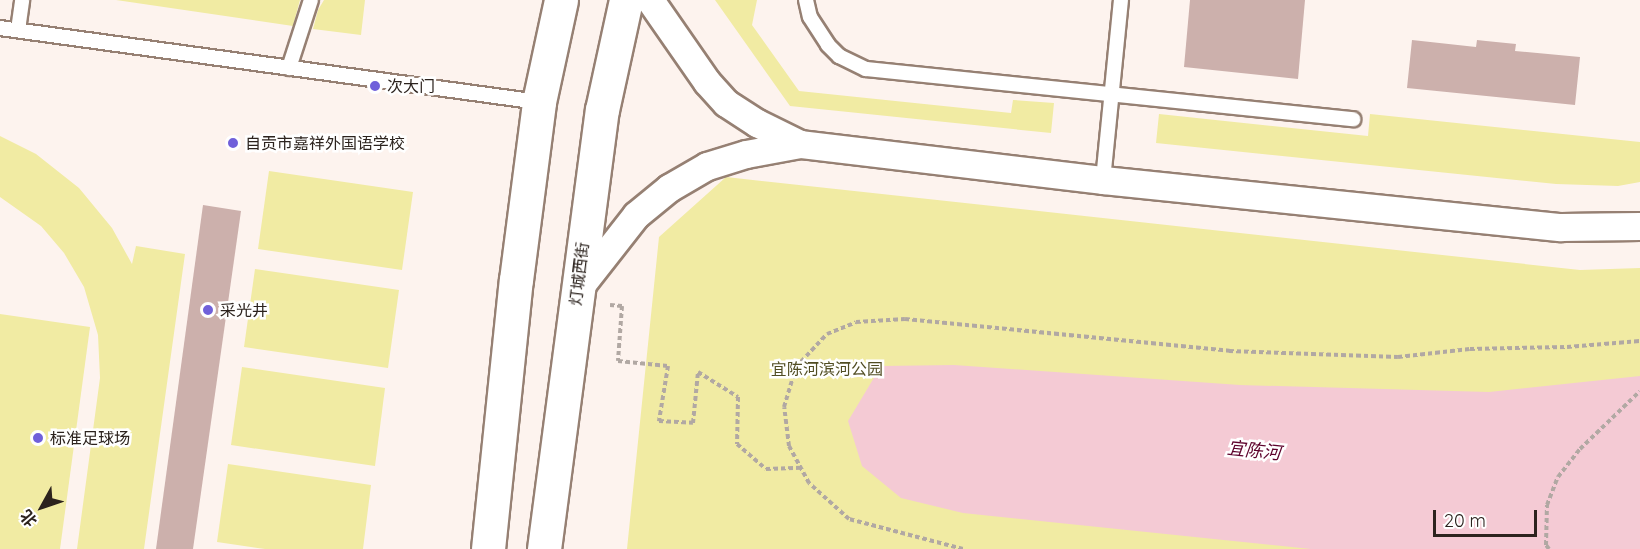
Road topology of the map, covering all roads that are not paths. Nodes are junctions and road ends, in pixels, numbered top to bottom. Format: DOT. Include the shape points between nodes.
graph roads {
  1 [pos="22,0"];
  2 [pos="311,0"];
  3 [pos="561,0"];
  4 [pos="626,0"];
  5 [pos="650,0"];
  6 [pos="806,0"];
  7 [pos="1120,0"];
  8 [pos="0,28"];
  9 [pos="18,30"];
  10 [pos="289,68"];
  11 [pos="1111,94"];
  12 [pos="539,102"];
  13 [pos="1353,118"];
  14 [pos="800,144"];
  15 [pos="1103,180"];
  16 [pos="1640,226"];
  17 [pos="576,297"];
  18 [pos="488,549"];
  19 [pos="544,549"];
  1 -- 9 [label="lane"];
  2 -- 10 [label="lane"];
  3 -- 12 [label="street"];
  4 -- 17 [label="street, 灯城西街" via="602,110"];
  5 -- 14 [label="street" via="700,74 726,103"];
  6 -- 11 [label="lane" via="810,17 828,45 839,56 866,69"];
  7 -- 11 [label="lane"];
  8 -- 9 [label="lane"];
  9 -- 10 [label="lane"];
  10 -- 12 [label="lane"];
  11 -- 13 [label="lane"];
  11 -- 15 [label="lane"];
  12 -- 18 [label="street"];
  14 -- 15 [label="street"];
  14 -- 17 [label="street" via="707,166 669,188 636,215 610,245"];
  15 -- 16 [label="street" via="1561,227"];
  17 -- 19 [label="street, 灯城西街"];
}
